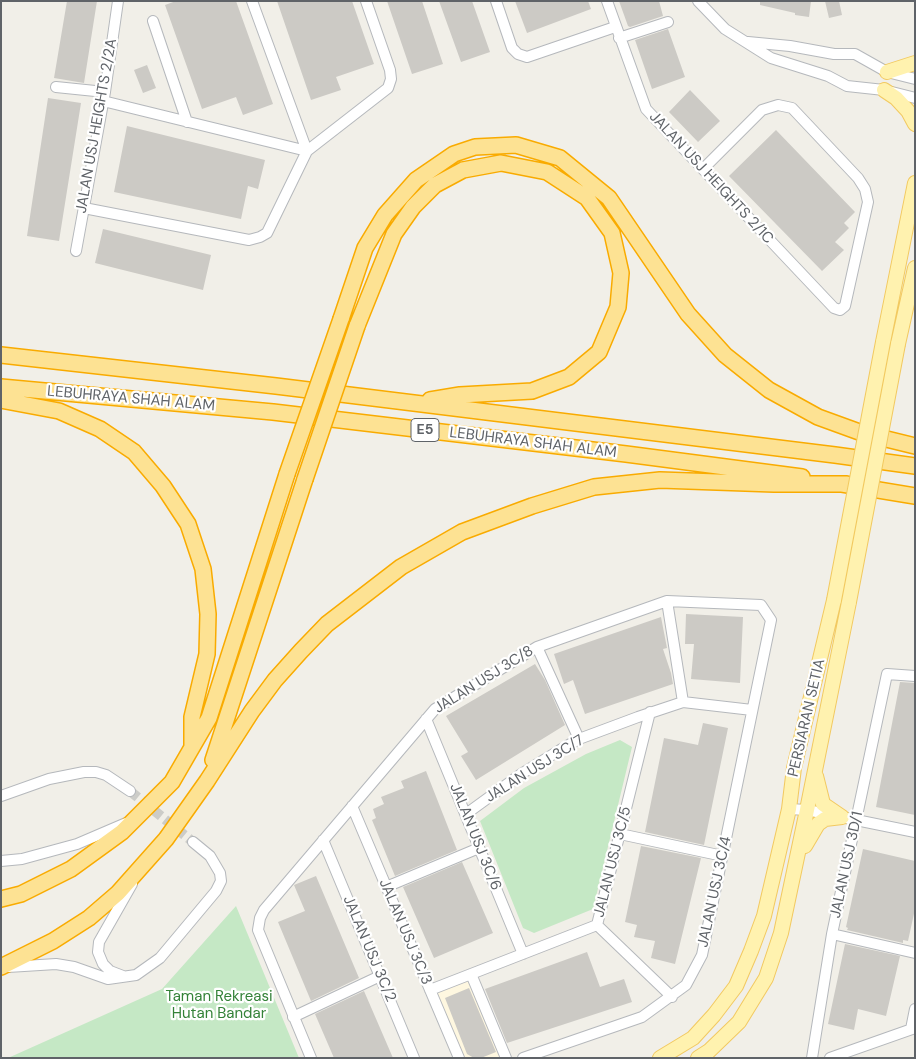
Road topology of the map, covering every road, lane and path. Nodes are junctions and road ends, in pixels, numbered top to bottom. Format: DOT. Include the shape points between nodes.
graph roads {
  1 [pos="118,1"];
  2 [pos="252,1"];
  3 [pos="366,1"];
  4 [pos="496,1"];
  5 [pos="607,1"];
  6 [pos="698,1"];
  7 [pos="153,21"];
  8 [pos="668,22"];
  9 [pos="615,27"];
  10 [pos="619,38"];
  11 [pos="744,42"];
  12 [pos="915,63"];
  13 [pos="887,72"];
  14 [pos="915,79"];
  15 [pos="56,87"];
  16 [pos="884,90"];
  17 [pos="104,97"];
  18 [pos="915,98"];
  19 [pos="187,122"];
  20 [pos="915,124"];
  21 [pos="307,150"];
  22 [pos="703,168"];
  23 [pos="915,183"];
  24 [pos="84,208"];
  25 [pos="76,251"];
  26 [pos="915,268"];
  27 [pos="1,355"];
  28 [pos="1,387"];
  29 [pos="1,400"];
  30 [pos="414,403"];
  31 [pos="915,446"];
  32 [pos="915,466"];
  33 [pos="847,484"];
  34 [pos="915,496"];
  35 [pos="667,601"];
  36 [pos="771,620"];
  37 [pos="537,647"];
  38 [pos="915,676"];
  39 [pos="684,702"];
  40 [pos="752,710"];
  41 [pos="650,712"];
  42 [pos="426,719"];
  43 [pos="579,739"];
  44 [pos="192,748"];
  45 [pos="815,770"];
  46 [pos="207,781"];
  47 [pos="130,791"];
  48 [pos="1,796"];
  49 [pos="352,806"];
  50 [pos="789,808"];
  51 [pos="807,810"];
  52 [pos="466,814"];
  53 [pos="849,818"];
  54 [pos="135,819"];
  55 [pos="915,832"];
  56 [pos="620,834"];
  57 [pos="323,840"];
  58 [pos="193,842"];
  59 [pos="479,848"];
  60 [pos="723,856"];
  61 [pos="1,861"];
  62 [pos="796,862"];
  63 [pos="142,868"];
  64 [pos="386,887"];
  65 [pos="1,899"];
  66 [pos="598,925"];
  67 [pos="832,934"];
  68 [pos="915,953"];
  69 [pos="523,954"];
  70 [pos="2,967"];
  71 [pos="471,974"];
  72 [pos="380,976"];
  73 [pos="127,977"];
  74 [pos="430,990"];
  75 [pos="672,997"];
  76 [pos="915,1009"];
  77 [pos="293,1017"];
  78 [pos="913,1028"];
  79 [pos="310,1058"];
  80 [pos="414,1058"];
  81 [pos="459,1058"];
  82 [pos="506,1058"];
  83 [pos="523,1058"];
  84 [pos="660,1058"];
  85 [pos="698,1058"];
  86 [pos="812,1058"];
  87 [pos="830,1058"];
  1 -- 17 [label="street, JALAN USJ HEIGHTS 2/2A"];
  2 -- 21 [label="street"];
  3 -- 21 [label="street" via="390,70 388,88"];
  4 -- 9 [label="street" via="512,48 527,57"];
  5 -- 9 [label="street, JALAN USJ HEIGHTS 2/1C"];
  6 -- 11 [label="street" via="725,29"];
  7 -- 19 [label="street"];
  8 -- 10 [label="street"];
  9 -- 10 [label="street, JALAN USJ HEIGHTS 2/1C"];
  10 -- 22 [label="street, JALAN USJ HEIGHTS 2/1C" via="646,109"];
  11 -- 13 [label="street" via="855,54"];
  11 -- 16 [label="street" via="771,58 828,76 847,86"];
  12 -- 13 [label="main road"];
  13 -- 14 [label="street"];
  15 -- 17 [label="street"];
  16 -- 18 [label="street"];
  16 -- 20 [label="main road" via="908,110"];
  17 -- 19 [label="street"];
  17 -- 24 [label="street, JALAN USJ HEIGHTS 2/2A"];
  19 -- 21 [label="street"];
  21 -- 24 [label="street" via="267,233 260,238 249,240"];
  22 -- 22 [label="street, JALAN USJ HEIGHTS 2/1C" via="762,110 778,105 792,108 865,189 868,202 845,306 840,310 834,308"];
  23 -- 50 [label="main road, PERSIARAN SETIA, bridge" via="834,600 794,768"];
  24 -- 25 [label="street, JALAN USJ HEIGHTS 2/2A"];
  26 -- 45 [label="main road, PERSIARAN SETIA, bridge"];
  27 -- 30 [label="highway, LEBUHRAYA SHAH ALAM / E5"];
  28 -- 33 [label="highway, LEBUHRAYA SHAH ALAM / E5" via="292,414"];
  29 -- 44 [label="highway" via="59,411 100,429 134,452 163,486 188,524 203,569 208,614 207,654 192,717"];
  30 -- 32 [label="highway, LEBUHRAYA SHAH ALAM / E5"];
  30 -- 46 [label="highway, bridge" via="460,395 532,391 569,377 599,352 618,307 622,273 612,233 587,198 547,172 501,163 463,170 435,186 413,207 394,234 357,326"];
  31 -- 44 [label="highway, bridge" via="862,433 818,417 769,390 725,355 688,314 609,198 560,158 516,145 475,147 454,154 416,180 385,215 365,248 287,474 209,718"];
  33 -- 34 [label="highway, LEBUHRAYA SHAH ALAM / E5"];
  33 -- 46 [label="highway" via="660,480 594,487 462,532 401,567 327,624 301,650 252,710"];
  35 -- 36 [label="street, JALAN USJ 3C/8" via="761,605"];
  35 -- 37 [label="street, JALAN USJ 3C/8"];
  35 -- 39 [label="street"];
  36 -- 40 [label="street, JALAN USJ 3C/4"];
  37 -- 42 [label="street, JALAN USJ 3C/8" via="435,708"];
  37 -- 43 [label="street"];
  38 -- 53 [label="street, JALAN USJ 3D/1" via="887,674"];
  39 -- 40 [label="street, JALAN USJ 3C/7"];
  39 -- 41 [label="street, JALAN USJ 3C/7"];
  40 -- 60 [label="street, JALAN USJ 3C/4"];
  41 -- 43 [label="street, JALAN USJ 3C/7"];
  41 -- 56 [label="street, JALAN USJ 3C/5"];
  42 -- 49 [label="street, JALAN USJ 3C/8"];
  42 -- 52 [label="street, JALAN USJ 3C/6"];
  43 -- 52 [label="street, JALAN USJ 3C/7" via="521,774"];
  44 -- 54 [label="highway" via="172,782"];
  45 -- 51 [label="main road, PERSIARAN SETIA"];
  45 -- 53 [label="main road" via="823,804"];
  46 -- 63 [label="highway"];
  47 -- 48 [label="street" via="106,775 84,772 49,779"];
  49 -- 57 [label="street, JALAN USJ 3C/8"];
  49 -- 64 [label="street, JALAN USJ 3C/3"];
  50 -- 51 [label="street"];
  50 -- 84 [label="main road, PERSIARAN SETIA" via="764,916 736,986 692,1038"];
  51 -- 53 [label="street"];
  51 -- 62 [label="main road, PERSIARAN SETIA"];
  52 -- 59 [label="street, JALAN USJ 3C/6"];
  53 -- 55 [label="street"];
  53 -- 62 [label="main road" via="826,819 818,824"];
  53 -- 67 [label="street, JALAN USJ 3D/1"];
  54 -- 61 [label="street" via="77,844 22,859"];
  54 -- 65 [label="highway" via="71,869 21,894"];
  56 -- 60 [label="street"];
  56 -- 66 [label="street, JALAN USJ 3C/5"];
  57 -- 72 [label="street, JALAN USJ 3C/2"];
  57 -- 77 [label="street, JALAN USJ 3C/8" via="260,918 258,930"];
  58 -- 73 [label="street" via="216,864 220,881 216,891 160,958 136,975"];
  59 -- 64 [label="street"];
  59 -- 69 [label="street, JALAN USJ 3C/6"];
  60 -- 75 [label="street, JALAN USJ 3C/4" via="702,954 686,985"];
  62 -- 85 [label="main road, PERSIARAN SETIA" via="781,933 766,978 739,1022"];
  63 -- 70 [label="highway" via="89,918 54,941"];
  63 -- 73 [label="street" via="100,942 98,952 110,971"];
  64 -- 74 [label="street, JALAN USJ 3C/3"];
  66 -- 69 [label="street, JALAN USJ 3C/5"];
  66 -- 75 [label="street"];
  67 -- 68 [label="street"];
  67 -- 86 [label="street, JALAN USJ 3D/1"];
  69 -- 71 [label="street, JALAN USJ 3C/5"];
  70 -- 73 [label="street" via="56,964 108,979"];
  71 -- 74 [label="street, JALAN USJ 3C/5"];
  71 -- 82 [label="street"];
  72 -- 77 [label="street"];
  72 -- 80 [label="street, JALAN USJ 3C/2"];
  74 -- 81 [label="street, JALAN USJ 3C/3"];
  75 -- 83 [label="street, JALAN USJ 3C/4" via="642,1017"];
  76 -- 78 [label="street"];
  77 -- 79 [label="street"];
  78 -- 87 [label="street"];
}
